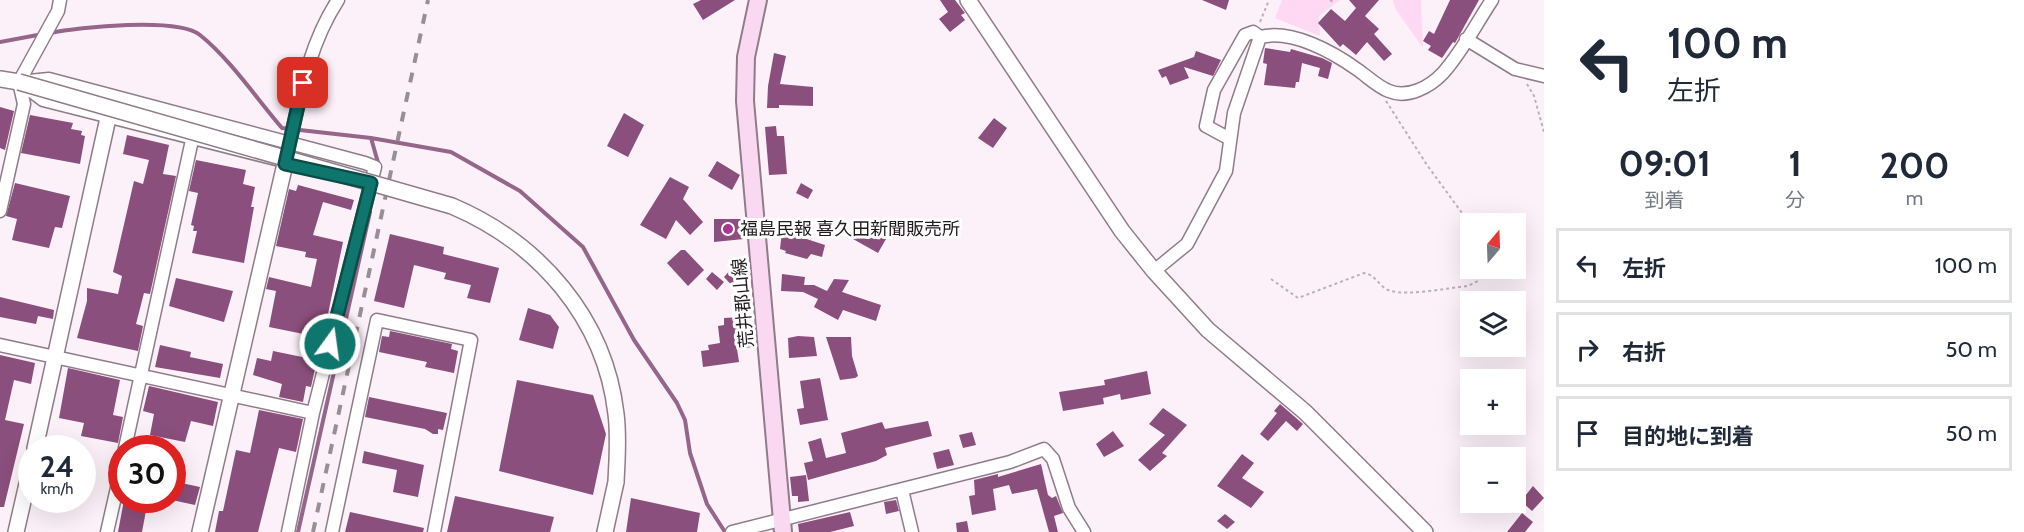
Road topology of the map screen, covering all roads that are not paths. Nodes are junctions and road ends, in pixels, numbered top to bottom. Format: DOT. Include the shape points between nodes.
graph roads {
  1 [pos="60,0"];
  2 [pos="338,0"];
  3 [pos="758,0"];
  4 [pos="969,0"];
  5 [pos="1492,0"];
  6 [pos="1258,35"];
  7 [pos="1466,39"];
  8 [pos="1544,76"];
  9 [pos="0,79"];
  10 [pos="19,82"];
  11 [pos="108,118"];
  12 [pos="192,140"];
  13 [pos="1230,140"];
  14 [pos="290,143"];
  15 [pos="285,164"];
  16 [pos="371,183"];
  17 [pos="0,211"];
  18 [pos="1154,271"];
  19 [pos="0,345"];
  20 [pos="54,358"];
  21 [pos="142,376"];
  22 [pos="232,395"];
  23 [pos="313,413"];
  24 [pos="37,435"];
  25 [pos="128,435"];
  26 [pos="902,490"];
  27 [pos="20,513"];
  28 [pos="111,513"];
  29 [pos="782,526"];
  30 [pos="16,532"];
  31 [pos="107,532"];
  32 [pos="200,532"];
  33 [pos="288,532"];
  34 [pos="332,532"];
  35 [pos="434,532"];
  36 [pos="605,532"];
  37 [pos="732,532"];
  38 [pos="912,532"];
  39 [pos="1084,532"];
  40 [pos="1425,532"];
  1 -- 10 [label="street" via="58,11"];
  2 -- 14 [label="street" via="308,63"];
  3 -- 29 [label="main road, 荒井郡山線" via="746,57 746,101"];
  4 -- 18 [label="street" via="1122,231"];
  5 -- 7 [label="street"];
  6 -- 7 [label="street" via="1318,47 1400,94 1427,86 1442,74"];
  6 -- 13 [label="street" via="1234,113"];
  6 -- 13 [label="street" via="1245,35 1214,90 1206,126"];
  7 -- 8 [label="street" via="1516,70"];
  9 -- 10 [label="street"];
  10 -- 11 [label="street" via="43,100"];
  10 -- 14 [label="street" via="49,79"];
  10 -- 17 [label="street" via="24,104"];
  10 -- 36 [label="street, bridge" via="441,203 468,213 533,255 565,288 607,368 616,412 615,482"];
  11 -- 12 [label="street"];
  11 -- 20 [label="street"];
  12 -- 15 [label="street"];
  12 -- 21 [label="street"];
  13 -- 18 [label="street" via="1226,171 1187,244"];
  14 -- 15 [label="street"];
  14 -- 16 [label="street" via="375,167"];
  15 -- 16 [label="street"];
  15 -- 22 [label="street"];
  16 -- 23 [label="street"];
  18 -- 40 [label="street" via="1208,330 1305,412"];
  19 -- 20 [label="street"];
  20 -- 21 [label="street"];
  20 -- 24 [label="street"];
  21 -- 22 [label="street"];
  21 -- 25 [label="street"];
  22 -- 23 [label="street"];
  22 -- 32 [label="street"];
  23 -- 33 [label="street"];
  26 -- 29 [label="street"];
  26 -- 38 [label="street"];
  26 -- 39 [label="street" via="1010,462 1044,449 1053,459 1066,500"];
  27 -- 30 [label="street"];
  28 -- 31 [label="street"];
  29 -- 37 [label="street"];
  34 -- 35 [label="street" via="377,320 471,340"];
}
